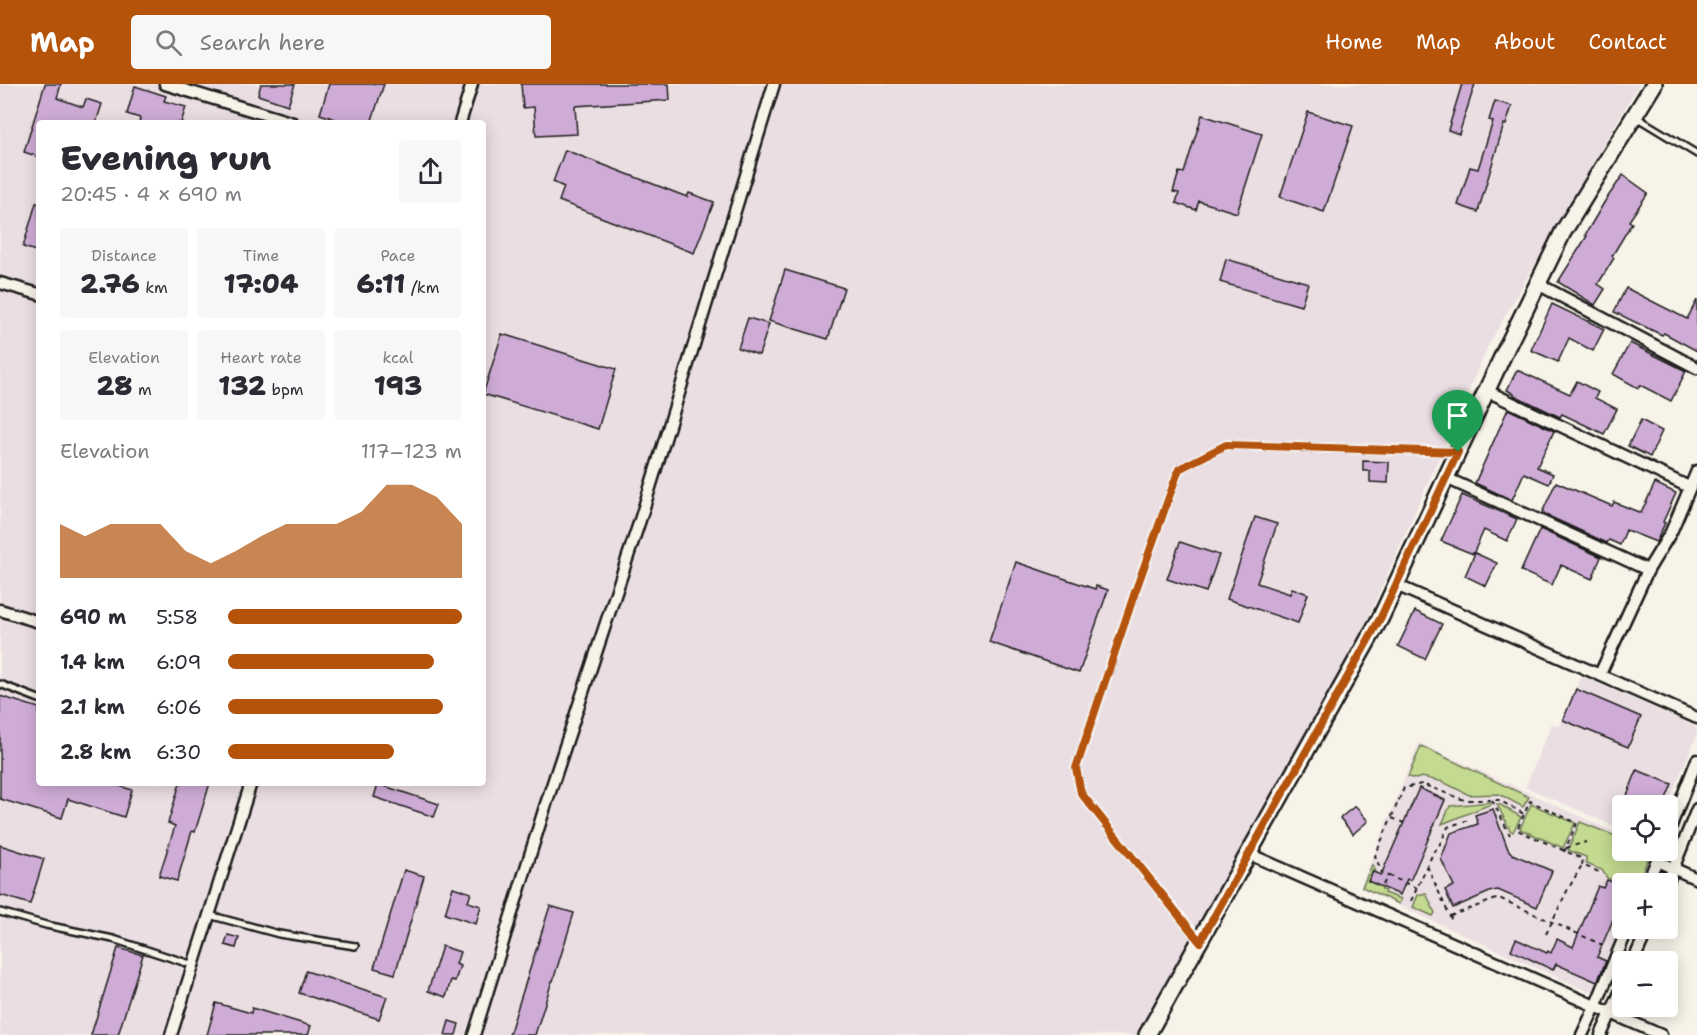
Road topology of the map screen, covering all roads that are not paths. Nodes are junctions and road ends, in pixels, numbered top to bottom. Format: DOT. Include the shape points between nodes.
graph roads {
  1 [pos="165,84"];
  2 [pos="472,84"];
  3 [pos="774,84"];
  4 [pos="1654,84"];
  5 [pos="1635,116"];
  6 [pos="283,120"];
  7 [pos="461,120"];
  8 [pos="1697,154"];
  9 [pos="0,283"];
  10 [pos="1538,284"];
  11 [pos="36,293"];
  12 [pos="1697,368"];
  13 [pos="1486,391"];
  14 [pos="1458,452"];
  15 [pos="1697,471"];
  16 [pos="1446,478"];
  17 [pos="1689,487"];
  18 [pos="1648,570"];
  19 [pos="1396,585"];
  20 [pos="0,610"];
  21 [pos="36,621"];
  22 [pos="1600,674"];
  23 [pos="0,684"];
  24 [pos="36,698"];
  25 [pos="1697,718"];
  26 [pos="1697,760"];
  27 [pos="250,786"];
  28 [pos="1678,808"];
  29 [pos="1697,809"];
  30 [pos="1249,854"];
  31 [pos="1665,861"];
  32 [pos="1674,868"];
  33 [pos="1672,873"];
  34 [pos="1697,879"];
  35 [pos="0,912"];
  36 [pos="208,915"];
  37 [pos="1623,939"];
  38 [pos="1200,942"];
  39 [pos="355,946"];
  40 [pos="193,965"];
  41 [pos="1595,1007"];
  42 [pos="1611,1014"];
  43 [pos="171,1035"];
  44 [pos="474,1035"];
  45 [pos="1147,1035"];
  46 [pos="1582,1035"];
  47 [pos="1601,1035"];
  48 [pos="1661,1035"];
  1 -- 6 [label="street"];
  2 -- 7 [label="street"];
  3 -- 44 [label="street" via="641,517"];
  4 -- 5 [label="street"];
  5 -- 8 [label="lane"];
  5 -- 10 [label="street" via="1563,232"];
  9 -- 11 [label="street"];
  10 -- 12 [label="street"];
  10 -- 13 [label="street"];
  13 -- 14 [label="street"];
  13 -- 17 [label="street"];
  14 -- 16 [label="street"];
  14 -- 38 [label="lane" via="1226,445 1179,469 1076,768 1081,793"];
  15 -- 17 [label="street"];
  16 -- 18 [label="street"];
  16 -- 19 [label="street"];
  17 -- 18 [label="street" via="1671,532"];
  18 -- 22 [label="street"];
  19 -- 22 [label="street"];
  19 -- 30 [label="street"];
  20 -- 21 [label="street"];
  22 -- 25 [label="street"];
  23 -- 24 [label="lane"];
  26 -- 28 [label="street"];
  27 -- 36 [label="street"];
  29 -- 32 [label="street"];
  30 -- 38 [label="street"];
  30 -- 41 [label="street"];
  31 -- 32 [label="street"];
  32 -- 33 [label="street"];
  32 -- 34 [label="street"];
  35 -- 40 [label="lane" via="114,939"];
  36 -- 39 [label="lane" via="279,934"];
  36 -- 40 [label="street"];
  37 -- 41 [label="street"];
  38 -- 45 [label="street"];
  40 -- 43 [label="street"];
  41 -- 42 [label="street"];
  41 -- 46 [label="street"];
  42 -- 47 [label="street"];
  42 -- 48 [label="street"];
}
